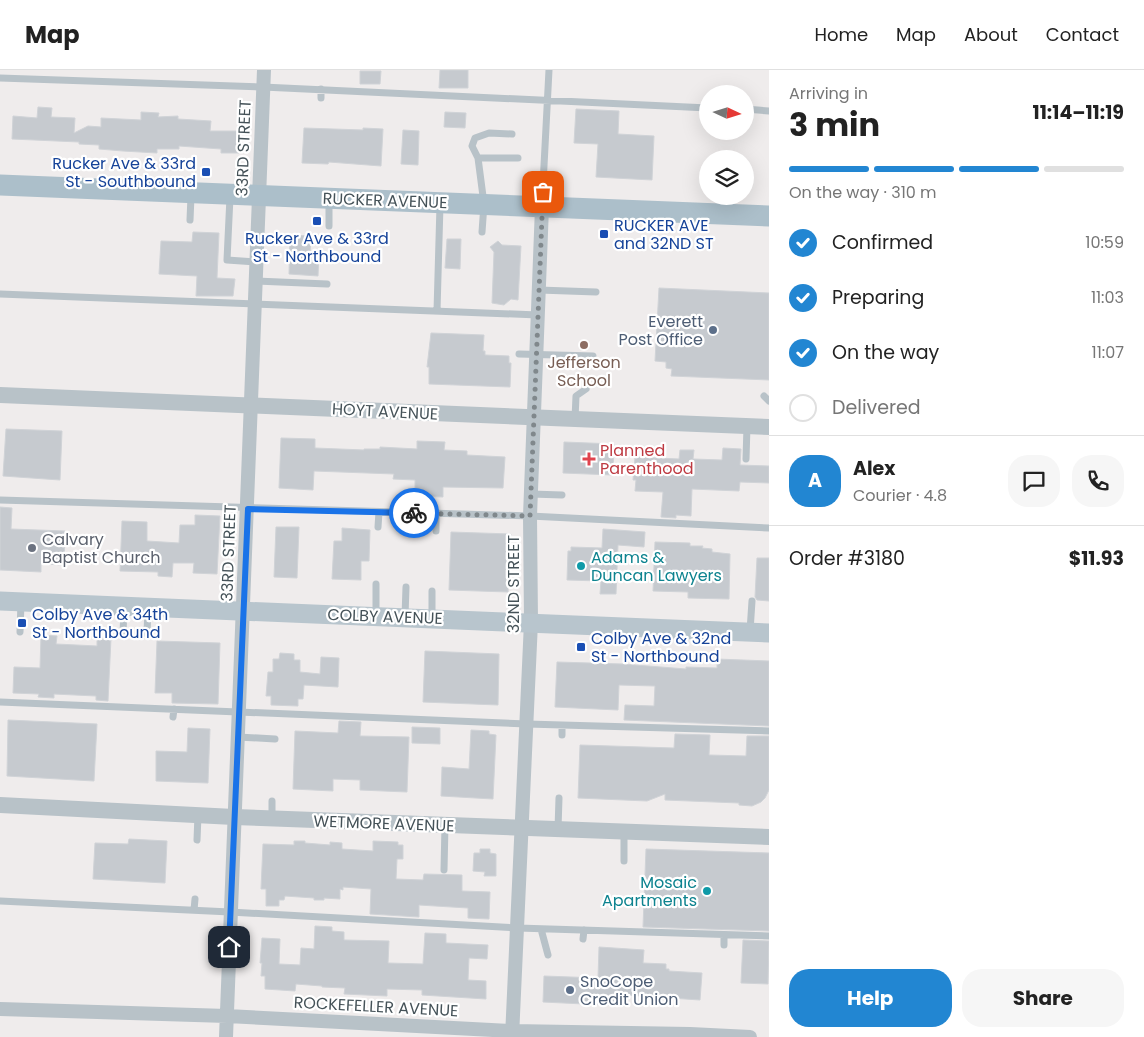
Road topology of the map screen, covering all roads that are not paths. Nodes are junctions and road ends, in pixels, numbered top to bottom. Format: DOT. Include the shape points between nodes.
graph roads {
  1 [pos="264,70"];
  2 [pos="549,70"];
  3 [pos="0,78"];
  4 [pos="263,86"];
  5 [pos="321,89"];
  6 [pos="321,98"];
  7 [pos="547,100"];
  8 [pos="699,108"];
  9 [pos="754,110"];
  10 [pos="769,111"];
  11 [pos="512,134"];
  12 [pos="478,158"];
  13 [pos="518,158"];
  14 [pos="0,185"];
  15 [pos="191,193"];
  16 [pos="230,194"];
  17 [pos="259,195"];
  18 [pos="329,198"];
  19 [pos="440,202"];
  20 [pos="484,204"];
  21 [pos="542,207"];
  22 [pos="769,216"];
  23 [pos="190,220"];
  24 [pos="328,226"];
  25 [pos="482,232"];
  26 [pos="256,262"];
  27 [pos="256,281"];
  28 [pos="327,284"];
  29 [pos="538,290"];
  30 [pos="596,292"];
  31 [pos="0,294"];
  32 [pos="254,304"];
  33 [pos="437,312"];
  34 [pos="538,315"];
  35 [pos="519,354"];
  36 [pos="536,354"];
  37 [pos="594,356"];
  38 [pos="586,389"];
  39 [pos="0,395"];
  40 [pos="250,405"];
  41 [pos="534,418"];
  42 [pos="575,419"];
  43 [pos="748,426"];
  44 [pos="769,426"];
  45 [pos="746,460"];
  46 [pos="531,494"];
  47 [pos="562,495"];
  48 [pos="0,500"];
  49 [pos="248,509"];
  50 [pos="379,512"];
  51 [pos="409,513"];
  52 [pos="436,514"];
  53 [pos="530,516"];
  54 [pos="408,524"];
  55 [pos="378,527"];
  56 [pos="769,528"];
  57 [pos="436,532"];
  58 [pos="376,584"];
  59 [pos="406,587"];
  60 [pos="432,592"];
  61 [pos="0,601"];
  62 [pos="752,601"];
  63 [pos="20,602"];
  64 [pos="124,606"];
  65 [pos="148,607"];
  66 [pos="244,611"];
  67 [pos="376,616"];
  68 [pos="405,617"];
  69 [pos="432,618"];
  70 [pos="531,622"];
  71 [pos="20,632"];
  72 [pos="750,632"];
  73 [pos="769,633"];
  74 [pos="123,634"];
  75 [pos="147,634"];
  76 [pos="0,702"];
  77 [pos="239,712"];
  78 [pos="527,724"];
  79 [pos="562,725"];
  80 [pos="769,731"];
  81 [pos="562,735"];
  82 [pos="238,737"];
  83 [pos="275,739"];
  84 [pos="559,798"];
  85 [pos="272,800"];
  86 [pos="0,805"];
  87 [pos="198,815"];
  88 [pos="234,817"];
  89 [pos="272,818"];
  90 [pos="446,825"];
  91 [pos="520,828"];
  92 [pos="558,829"];
  93 [pos="624,831"];
  94 [pos="769,837"];
  95 [pos="197,840"];
  96 [pos="624,861"];
  97 [pos="444,870"];
  98 [pos="195,899"];
  99 [pos="0,901"];
  100 [pos="194,910"];
  101 [pos="230,912"];
  102 [pos="518,928"];
  103 [pos="541,929"];
  104 [pos="584,930"];
  105 [pos="724,935"];
  106 [pos="769,936"];
  107 [pos="583,939"];
  108 [pos="724,945"];
  109 [pos="548,955"];
  110 [pos="0,1008"];
  111 [pos="227,1016"];
  112 [pos="512,1034"];
  113 [pos="690,1035"];
  114 [pos="226,1037"];
  115 [pos="750,1037"];
  1 -- 4 [label="street, 33RD STREET"];
  2 -- 7 [label="lane, 32ND STREET"];
  3 -- 4 [label="lane"];
  4 -- 5 [label="lane"];
  4 -- 17 [label="street, 33RD STREET"];
  5 -- 6 [label="lane"];
  5 -- 7 [label="lane"];
  7 -- 8 [label="lane"];
  7 -- 21 [label="lane, 32ND STREET"];
  9 -- 10 [label="lane"];
  11 -- 12 [label="lane" via="489,133 475,138 472,146"];
  12 -- 13 [label="lane"];
  12 -- 20 [label="lane"];
  14 -- 15 [label="main road, RUCKER AVENUE"];
  15 -- 16 [label="main road, RUCKER AVENUE"];
  15 -- 23 [label="lane"];
  16 -- 17 [label="main road, RUCKER AVENUE"];
  16 -- 26 [label="lane" via="227,260"];
  17 -- 18 [label="main road, RUCKER AVENUE"];
  17 -- 26 [label="street, 33RD STREET"];
  18 -- 19 [label="main road, RUCKER AVENUE"];
  18 -- 24 [label="lane"];
  19 -- 20 [label="main road, RUCKER AVENUE"];
  19 -- 33 [label="lane"];
  20 -- 21 [label="main road, RUCKER AVENUE"];
  20 -- 25 [label="lane"];
  21 -- 22 [label="main road, RUCKER AVENUE"];
  21 -- 29 [label="street, 32ND STREET"];
  26 -- 27 [label="street, 33RD STREET"];
  27 -- 28 [label="lane"];
  27 -- 32 [label="street, 33RD STREET"];
  29 -- 30 [label="lane"];
  29 -- 34 [label="street, 32ND STREET"];
  31 -- 32 [label="lane" via="12,290"];
  32 -- 33 [label="lane"];
  32 -- 40 [label="street, 33RD STREET"];
  33 -- 34 [label="lane"];
  34 -- 36 [label="street, 32ND STREET"];
  35 -- 36 [label="lane"];
  36 -- 37 [label="lane"];
  36 -- 41 [label="street, 32ND STREET"];
  38 -- 42 [label="lane" via="576,396"];
  39 -- 40 [label="street, HOYT AVENUE"];
  40 -- 41 [label="street, HOYT AVENUE"];
  40 -- 49 [label="street, 33RD STREET"];
  41 -- 42 [label="street, HOYT AVENUE"];
  41 -- 46 [label="street, 32ND STREET"];
  42 -- 43 [label="street, HOYT AVENUE"];
  43 -- 44 [label="street, HOYT AVENUE"];
  43 -- 45 [label="lane"];
  46 -- 47 [label="lane"];
  46 -- 53 [label="street, 32ND STREET"];
  48 -- 49 [label="lane"];
  49 -- 50 [label="lane"];
  49 -- 66 [label="street, 33RD STREET"];
  50 -- 51 [label="lane"];
  50 -- 55 [label="lane"];
  51 -- 52 [label="lane"];
  51 -- 54 [label="lane"];
  52 -- 53 [label="lane"];
  52 -- 57 [label="lane"];
  53 -- 56 [label="lane"];
  53 -- 70 [label="street, 32ND STREET"];
  58 -- 67 [label="lane"];
  59 -- 68 [label="lane"];
  60 -- 69 [label="lane"];
  61 -- 63 [label="main road, COLBY AVENUE"];
  62 -- 72 [label="lane"];
  63 -- 64 [label="main road, COLBY AVENUE"];
  63 -- 71 [label="lane"];
  64 -- 65 [label="main road, COLBY AVENUE"];
  64 -- 74 [label="lane"];
  65 -- 66 [label="main road, COLBY AVENUE"];
  65 -- 75 [label="lane"];
  66 -- 67 [label="main road, COLBY AVENUE"];
  66 -- 77 [label="street, 33RD STREET"];
  67 -- 68 [label="main road, COLBY AVENUE"];
  68 -- 69 [label="main road, COLBY AVENUE"];
  69 -- 70 [label="main road, COLBY AVENUE"];
  70 -- 72 [label="main road, COLBY AVENUE"];
  70 -- 78 [label="street, 32ND STREET"];
  72 -- 73 [label="main road, COLBY AVENUE"];
  76 -- 77 [label="lane" via="174,713"];
  77 -- 78 [label="lane"];
  77 -- 82 [label="street, 33RD STREET"];
  78 -- 79 [label="lane"];
  78 -- 91 [label="street, 32ND STREET"];
  79 -- 80 [label="lane"];
  79 -- 81 [label="lane"];
  82 -- 83 [label="lane"];
  82 -- 88 [label="street, 33RD STREET"];
  84 -- 92 [label="lane"];
  85 -- 89 [label="lane"];
  86 -- 87 [label="street, WETMORE AVENUE"];
  87 -- 88 [label="street, WETMORE AVENUE"];
  87 -- 95 [label="lane"];
  88 -- 89 [label="street, WETMORE AVENUE"];
  88 -- 101 [label="street, 33RD STREET"];
  89 -- 90 [label="street, WETMORE AVENUE"];
  90 -- 91 [label="street, WETMORE AVENUE"];
  90 -- 97 [label="lane"];
  91 -- 92 [label="street, WETMORE AVENUE"];
  91 -- 102 [label="street, 32ND STREET"];
  92 -- 93 [label="street, WETMORE AVENUE"];
  93 -- 94 [label="street, WETMORE AVENUE"];
  93 -- 96 [label="lane"];
  98 -- 100 [label="lane"];
  99 -- 100 [label="lane"];
  100 -- 101 [label="lane"];
  101 -- 102 [label="lane"];
  101 -- 111 [label="street, 33RD STREET"];
  102 -- 103 [label="lane"];
  102 -- 112 [label="street, 32ND STREET"];
  103 -- 104 [label="lane"];
  103 -- 109 [label="lane"];
  104 -- 105 [label="lane"];
  104 -- 107 [label="lane"];
  105 -- 106 [label="lane"];
  105 -- 108 [label="lane"];
  110 -- 111 [label="street, ROCKEFELLER AVENUE"];
  111 -- 112 [label="street, ROCKEFELLER AVENUE"];
  111 -- 114 [label="street, 33RD STREET"];
  112 -- 113 [label="street, ROCKEFELLER AVENUE"];
  113 -- 115 [label="street, ROCKEFELLER AVENUE"];
}
